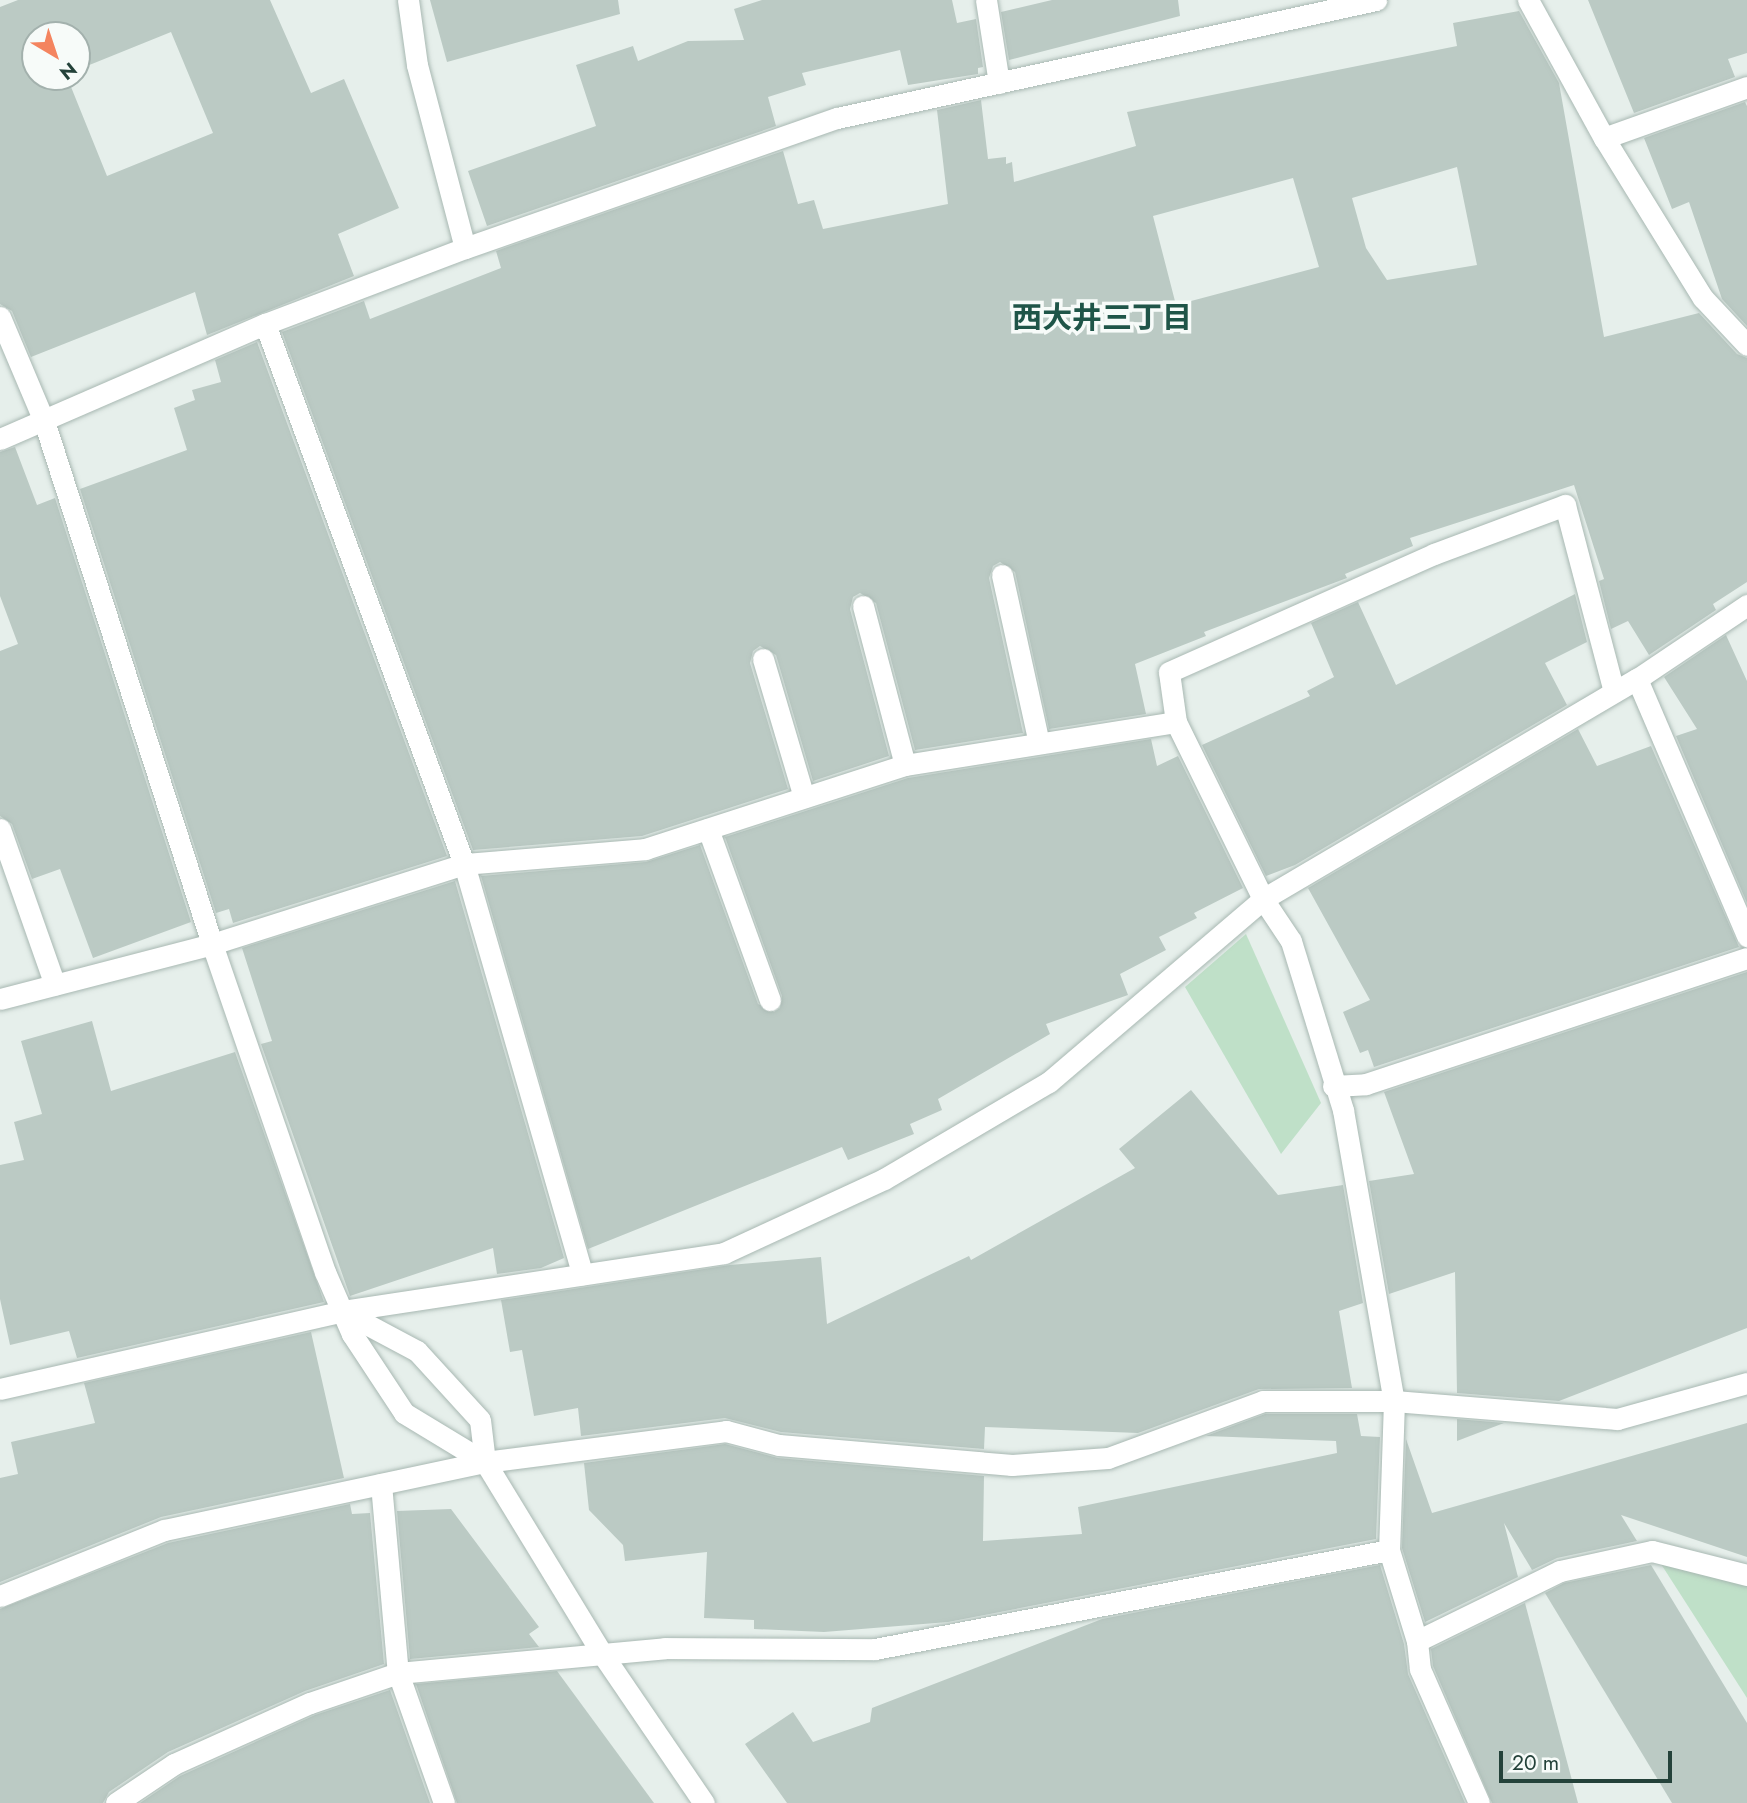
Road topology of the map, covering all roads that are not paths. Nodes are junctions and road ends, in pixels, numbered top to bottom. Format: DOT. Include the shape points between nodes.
graph roads {
  1 [pos="408,0"];
  2 [pos="986,0"];
  3 [pos="1376,0"];
  4 [pos="1528,0"];
  5 [pos="999,83"];
  6 [pos="1747,87"];
  7 [pos="1604,138"];
  8 [pos="465,248"];
  9 [pos="0,317"];
  10 [pos="265,324"];
  11 [pos="1747,345"];
  12 [pos="44,421"];
  13 [pos="0,439"];
  14 [pos="1002,575"];
  15 [pos="1747,605"];
  16 [pos="863,606"];
  17 [pos="763,659"];
  18 [pos="1637,679"];
  19 [pos="1614,692"];
  20 [pos="1176,722"];
  21 [pos="1039,743"];
  22 [pos="905,765"];
  23 [pos="804,797"];
  24 [pos="0,829"];
  25 [pos="708,829"];
  26 [pos="464,864"];
  27 [pos="1263,899"];
  28 [pos="1747,936"];
  29 [pos="212,944"];
  30 [pos="1747,958"];
  31 [pos="55,985"];
  32 [pos="0,999"];
  33 [pos="770,1000"];
  34 [pos="1333,1086"];
  35 [pos="582,1274"];
  36 [pos="342,1311"];
  37 [pos="1747,1383"];
  38 [pos="0,1389"];
  39 [pos="1394,1401"];
  40 [pos="485,1462"];
  41 [pos="381,1484"];
  42 [pos="1389,1550"];
  43 [pos="1747,1575"];
  44 [pos="0,1596"];
  45 [pos="1417,1641"];
  46 [pos="603,1656"];
  47 [pos="398,1673"];
  48 [pos="116,1803"];
  49 [pos="444,1803"];
  50 [pos="704,1803"];
  51 [pos="1479,1803"];
  1 -- 8 [label="street" via="417,65"];
  2 -- 5 [label="street"];
  3 -- 5 [label="street"];
  4 -- 7 [label="street"];
  5 -- 8 [label="street" via="836,118"];
  6 -- 7 [label="street"];
  7 -- 11 [label="street" via="1703,298"];
  8 -- 10 [label="street"];
  9 -- 12 [label="street"];
  10 -- 12 [label="street"];
  10 -- 26 [label="street"];
  12 -- 13 [label="street"];
  12 -- 29 [label="street"];
  14 -- 21 [label="street"];
  15 -- 18 [label="street"];
  16 -- 22 [label="street"];
  17 -- 23 [label="street"];
  18 -- 19 [label="street"];
  18 -- 28 [label="street"];
  19 -- 20 [label="street" via="1565,505 1434,554 1169,672"];
  19 -- 27 [label="street"];
  20 -- 21 [label="street"];
  20 -- 27 [label="street"];
  21 -- 22 [label="street"];
  22 -- 23 [label="street"];
  23 -- 25 [label="street"];
  24 -- 31 [label="street"];
  25 -- 26 [label="street" via="645,849"];
  25 -- 33 [label="street"];
  26 -- 29 [label="street"];
  26 -- 35 [label="street"];
  27 -- 34 [label="street" via="1291,941"];
  27 -- 35 [label="street" via="1049,1082 884,1178 724,1253"];
  29 -- 31 [label="street"];
  29 -- 36 [label="street"];
  30 -- 34 [label="street" via="1366,1084"];
  31 -- 32 [label="street"];
  34 -- 39 [label="street" via="1343,1110"];
  35 -- 36 [label="street"];
  36 -- 38 [label="street"];
  36 -- 40 [label="street" via="404,1413"];
  36 -- 40 [label="street" via="416,1351 480,1420"];
  37 -- 39 [label="street" via="1617,1419"];
  39 -- 40 [label="street" via="1263,1401 1108,1458 1026,1464 779,1445 726,1431"];
  39 -- 42 [label="street"];
  40 -- 41 [label="street"];
  40 -- 46 [label="street"];
  41 -- 44 [label="street" via="164,1530"];
  41 -- 47 [label="street"];
  42 -- 45 [label="street"];
  42 -- 46 [label="street" via="875,1649 665,1648"];
  43 -- 45 [label="street" via="1652,1550 1560,1572"];
  45 -- 51 [label="street" via="1420,1669"];
  46 -- 47 [label="street"];
  46 -- 50 [label="street"];
  47 -- 48 [label="street" via="310,1703 173,1764"];
  47 -- 49 [label="street"];
}
